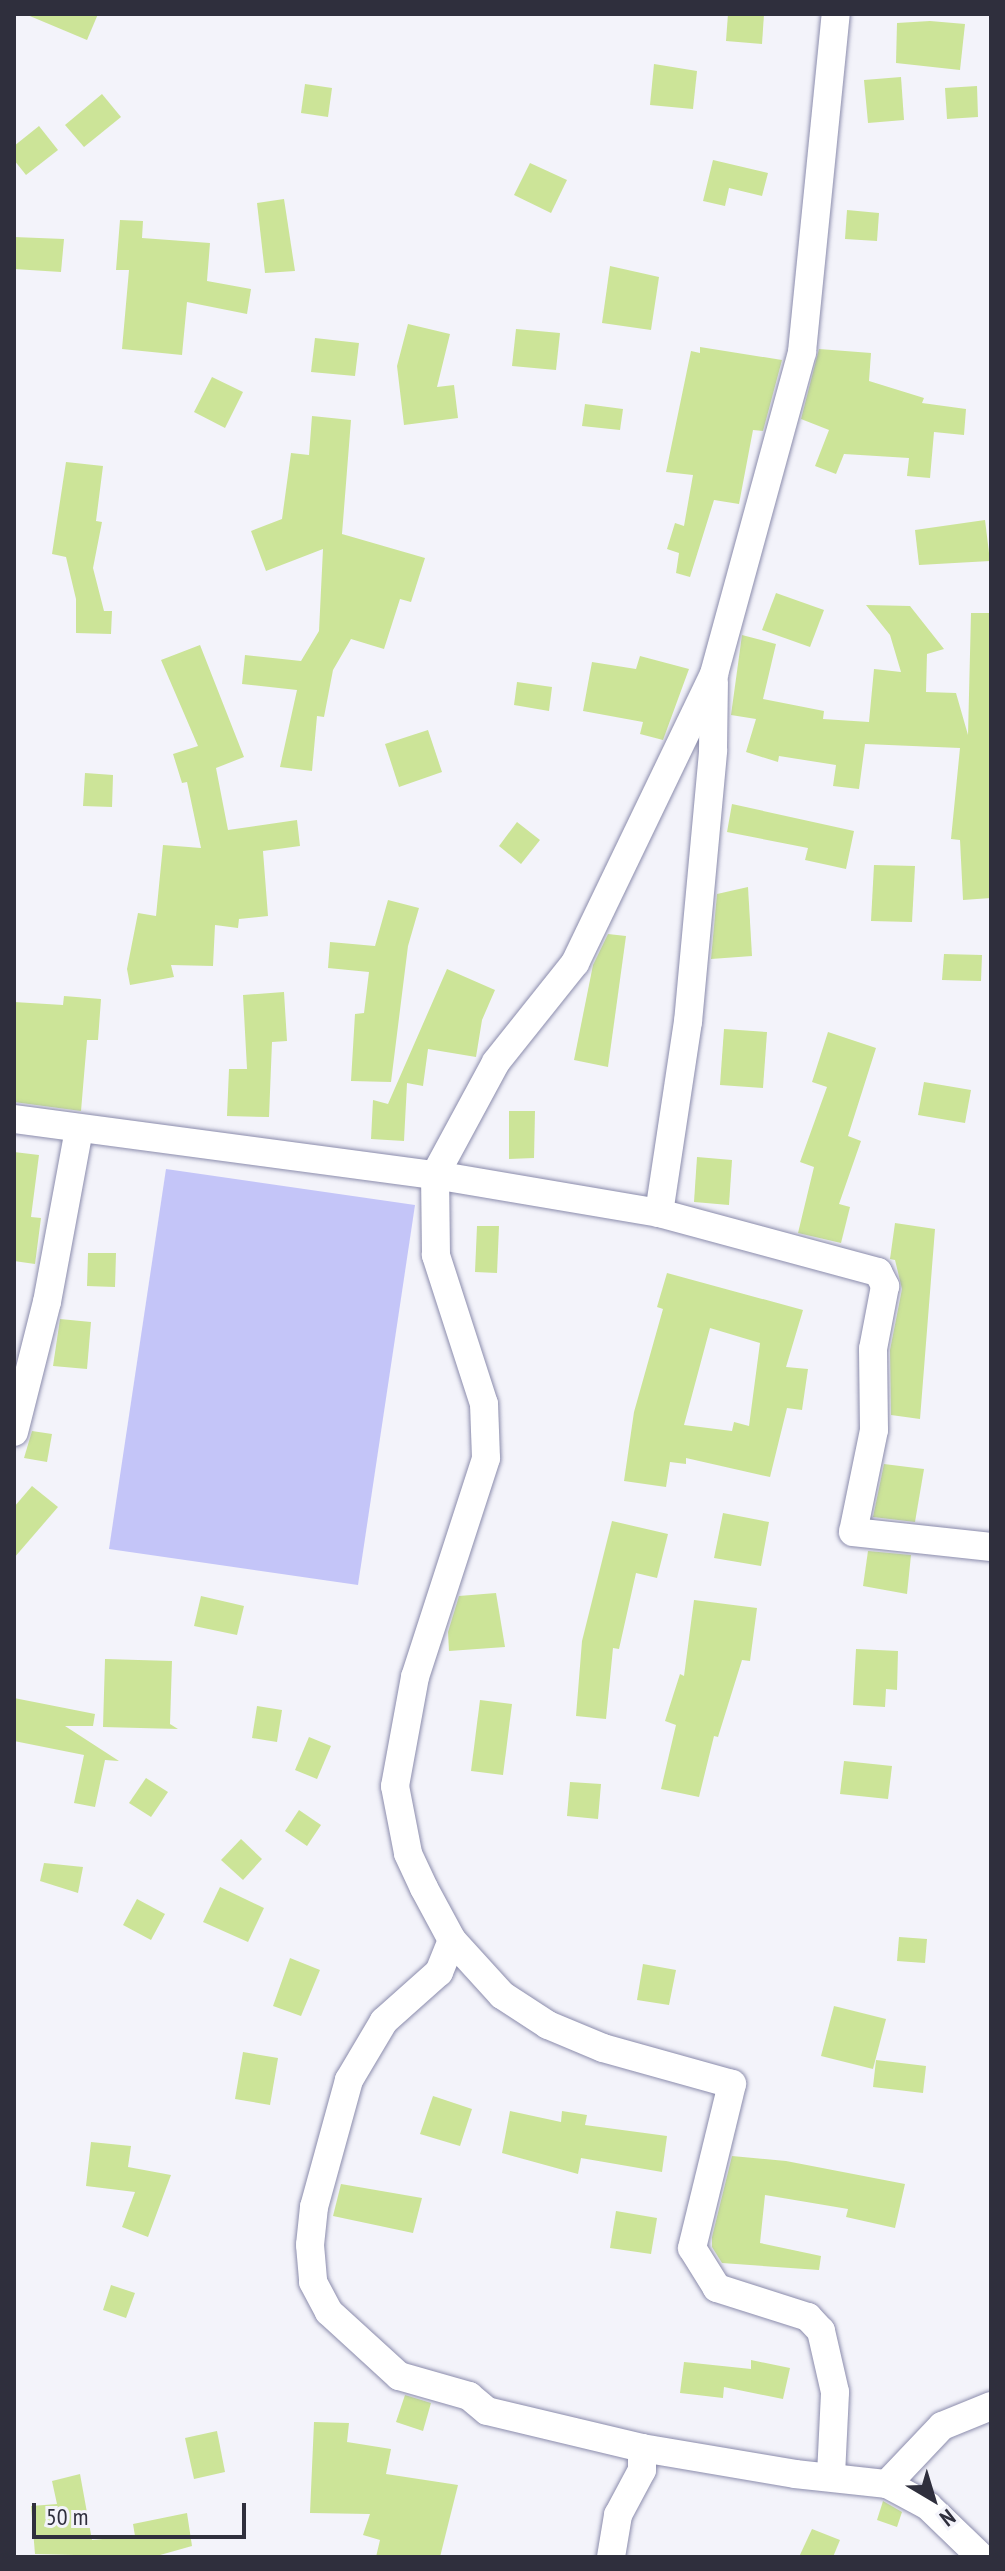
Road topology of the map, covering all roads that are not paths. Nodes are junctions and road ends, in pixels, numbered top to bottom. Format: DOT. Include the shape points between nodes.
graph roads {
  1 [pos="836,14"];
  2 [pos="714,674"];
  3 [pos="14,1119"];
  4 [pos="79,1130"];
  5 [pos="435,1175"];
  6 [pos="659,1213"];
  7 [pos="14,1432"];
  8 [pos="991,1547"];
  9 [pos="452,1940"];
  10 [pos="991,2406"];
  11 [pos="642,2448"];
  12 [pos="831,2475"];
  13 [pos="887,2484"];
  14 [pos="611,2557"];
  15 [pos="981,2557"];
  1 -- 2 [label="street" via="802,352 758,530"];
  2 -- 5 [label="street" via="575,963 496,1062"];
  2 -- 6 [label="street" via="713,750 688,1022"];
  3 -- 4 [label="street"];
  4 -- 5 [label="street"];
  4 -- 7 [label="street" via="47,1302"];
  5 -- 6 [label="street"];
  5 -- 9 [label="street" via="436,1255 480,1390 486,1458 415,1677 395,1786 408,1853"];
  6 -- 8 [label="street" via="878,1272 885,1286 873,1349 874,1430 853,1532"];
  9 -- 11 [label="street" via="439,1972 384,2021 349,2080 314,2207 310,2245 318,2299 399,2376 469,2396 487,2411"];
  9 -- 12 [label="street" via="502,1995 548,2025 603,2048 732,2084 692,2248 717,2288 808,2317 821,2331 835,2392"];
  10 -- 13 [label="street" via="942,2426"];
  11 -- 12 [label="street" via="795,2474"];
  11 -- 14 [label="street" via="642,2470 618,2515"];
  12 -- 13 [label="street"];
  13 -- 15 [label="street" via="928,2506"];
}
